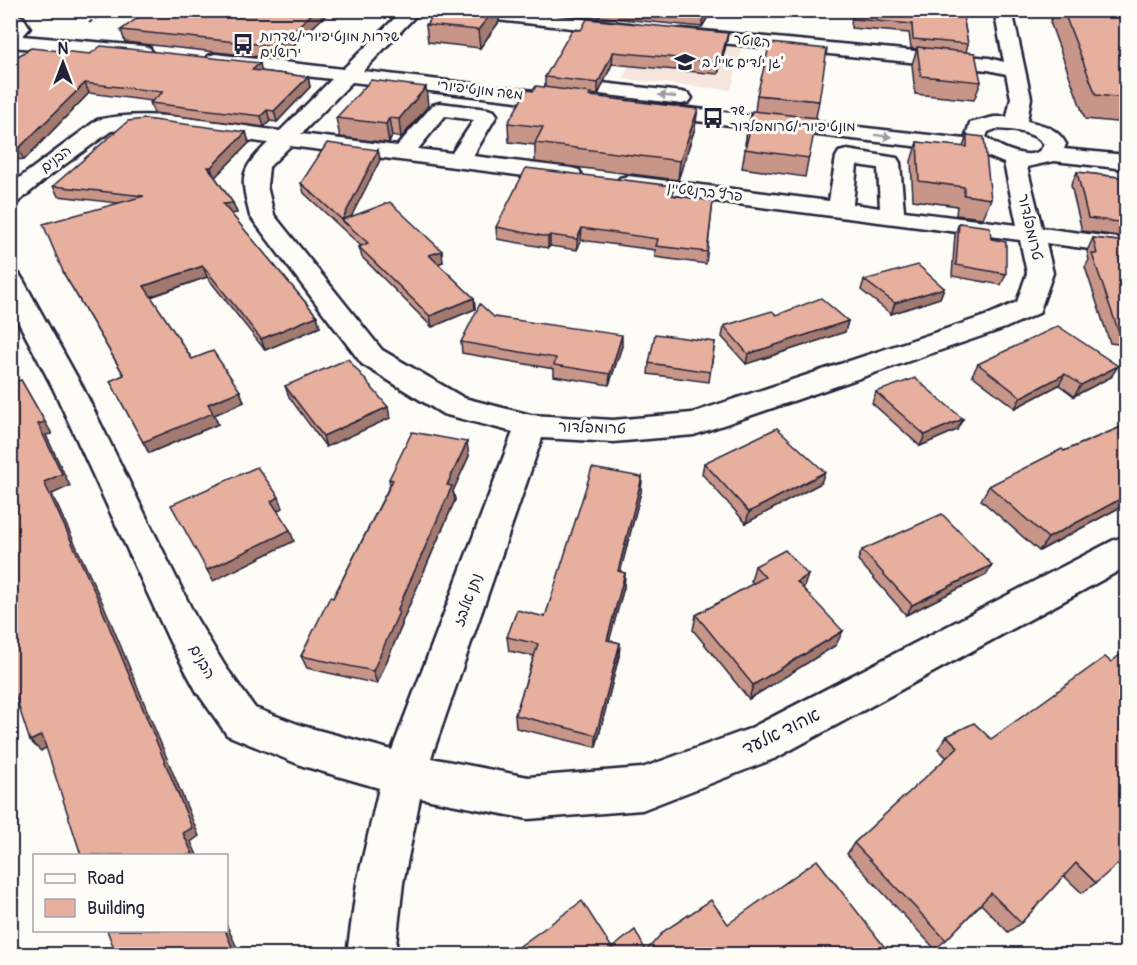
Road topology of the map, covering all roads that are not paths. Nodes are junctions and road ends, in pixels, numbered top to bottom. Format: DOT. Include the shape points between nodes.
graph roads {
  1 [pos="413,10"];
  2 [pos="450,10"];
  3 [pos="1003,10"];
  4 [pos="555,16"];
  5 [pos="13,30"];
  6 [pos="642,30"];
  7 [pos="666,33"];
  8 [pos="162,49"];
  9 [pos="845,50"];
  10 [pos="1011,51"];
  11 [pos="197,52"];
  12 [pos="354,69"];
  13 [pos="1016,71"];
  14 [pos="1016,123"];
  15 [pos="105,125"];
  16 [pos="284,139"];
  17 [pos="980,140"];
  18 [pos="1050,146"];
  19 [pos="1126,147"];
  20 [pos="402,154"];
  21 [pos="1014,158"];
  22 [pos="458,161"];
  23 [pos="1126,162"];
  24 [pos="10,197"];
  25 [pos="840,210"];
  26 [pos="892,216"];
  27 [pos="1033,234"];
  28 [pos="1126,246"];
  29 [pos="10,280"];
  30 [pos="531,426"];
  31 [pos="1126,550"];
  32 [pos="404,774"];
  33 [pos="371,954"];
  1 -- 12 [label="street, טרומפלדור"];
  2 -- 4 [label="street"];
  3 -- 10 [label="street"];
  4 -- 6 [label="street"];
  5 -- 8 [label="street" via="45,42"];
  7 -- 9 [label="street, השוטר"];
  9 -- 10 [label="street, השוטר" via="854,43 875,40"];
  9 -- 13 [label="street, השוטר" via="989,64"];
  10 -- 13 [label="street"];
  11 -- 12 [label="street, משה מונטיפיורי"];
  12 -- 16 [label="street, טרומפלדור"];
  12 -- 17 [label="street, משה מונטיפיורי"];
  13 -- 14 [label="street" via="1021,98"];
  14 -- 17 [label="street" via="978,128"];
  14 -- 18 [label="street" via="1040,131"];
  15 -- 16 [label="street, פרץ ברנשטיין" via="149,121"];
  15 -- 24 [label="street, הבנים"];
  16 -- 20 [label="street, פרץ ברנשטיין"];
  16 -- 30 [label="street, טרומפלדור" via="258,165 255,186 262,216 372,357 454,406"];
  17 -- 21 [label="street"];
  18 -- 19 [label="street"];
  18 -- 21 [label="street" via="1035,159"];
  18 -- 23 [label="street"];
  20 -- 22 [label="street, פרץ ברנשטיין"];
  20 -- 22 [label="street" via="440,109 486,115"];
  21 -- 27 [label="street, טרומפלדור"];
  22 -- 25 [label="street, פרץ ברנשטיין"];
  25 -- 26 [label="street, פרץ ברנשטיין"];
  25 -- 26 [label="street" via="847,158 878,161 889,163"];
  26 -- 27 [label="street, פרץ ברנשטיין"];
  27 -- 28 [label="street, פרץ ברנשטיין"];
  27 -- 30 [label="street, טרומפלדור" via="1040,273 1029,307 995,322 694,424 613,431"];
  29 -- 32 [label="street, הבנים" via="68,388 183,630 241,722 303,746"];
  30 -- 32 [label="street, נתן אלבז"];
  31 -- 32 [label="street, אהוד אלעד" via="761,744 642,789 528,798"];
  32 -- 33 [label="street" via="380,883"];
}
